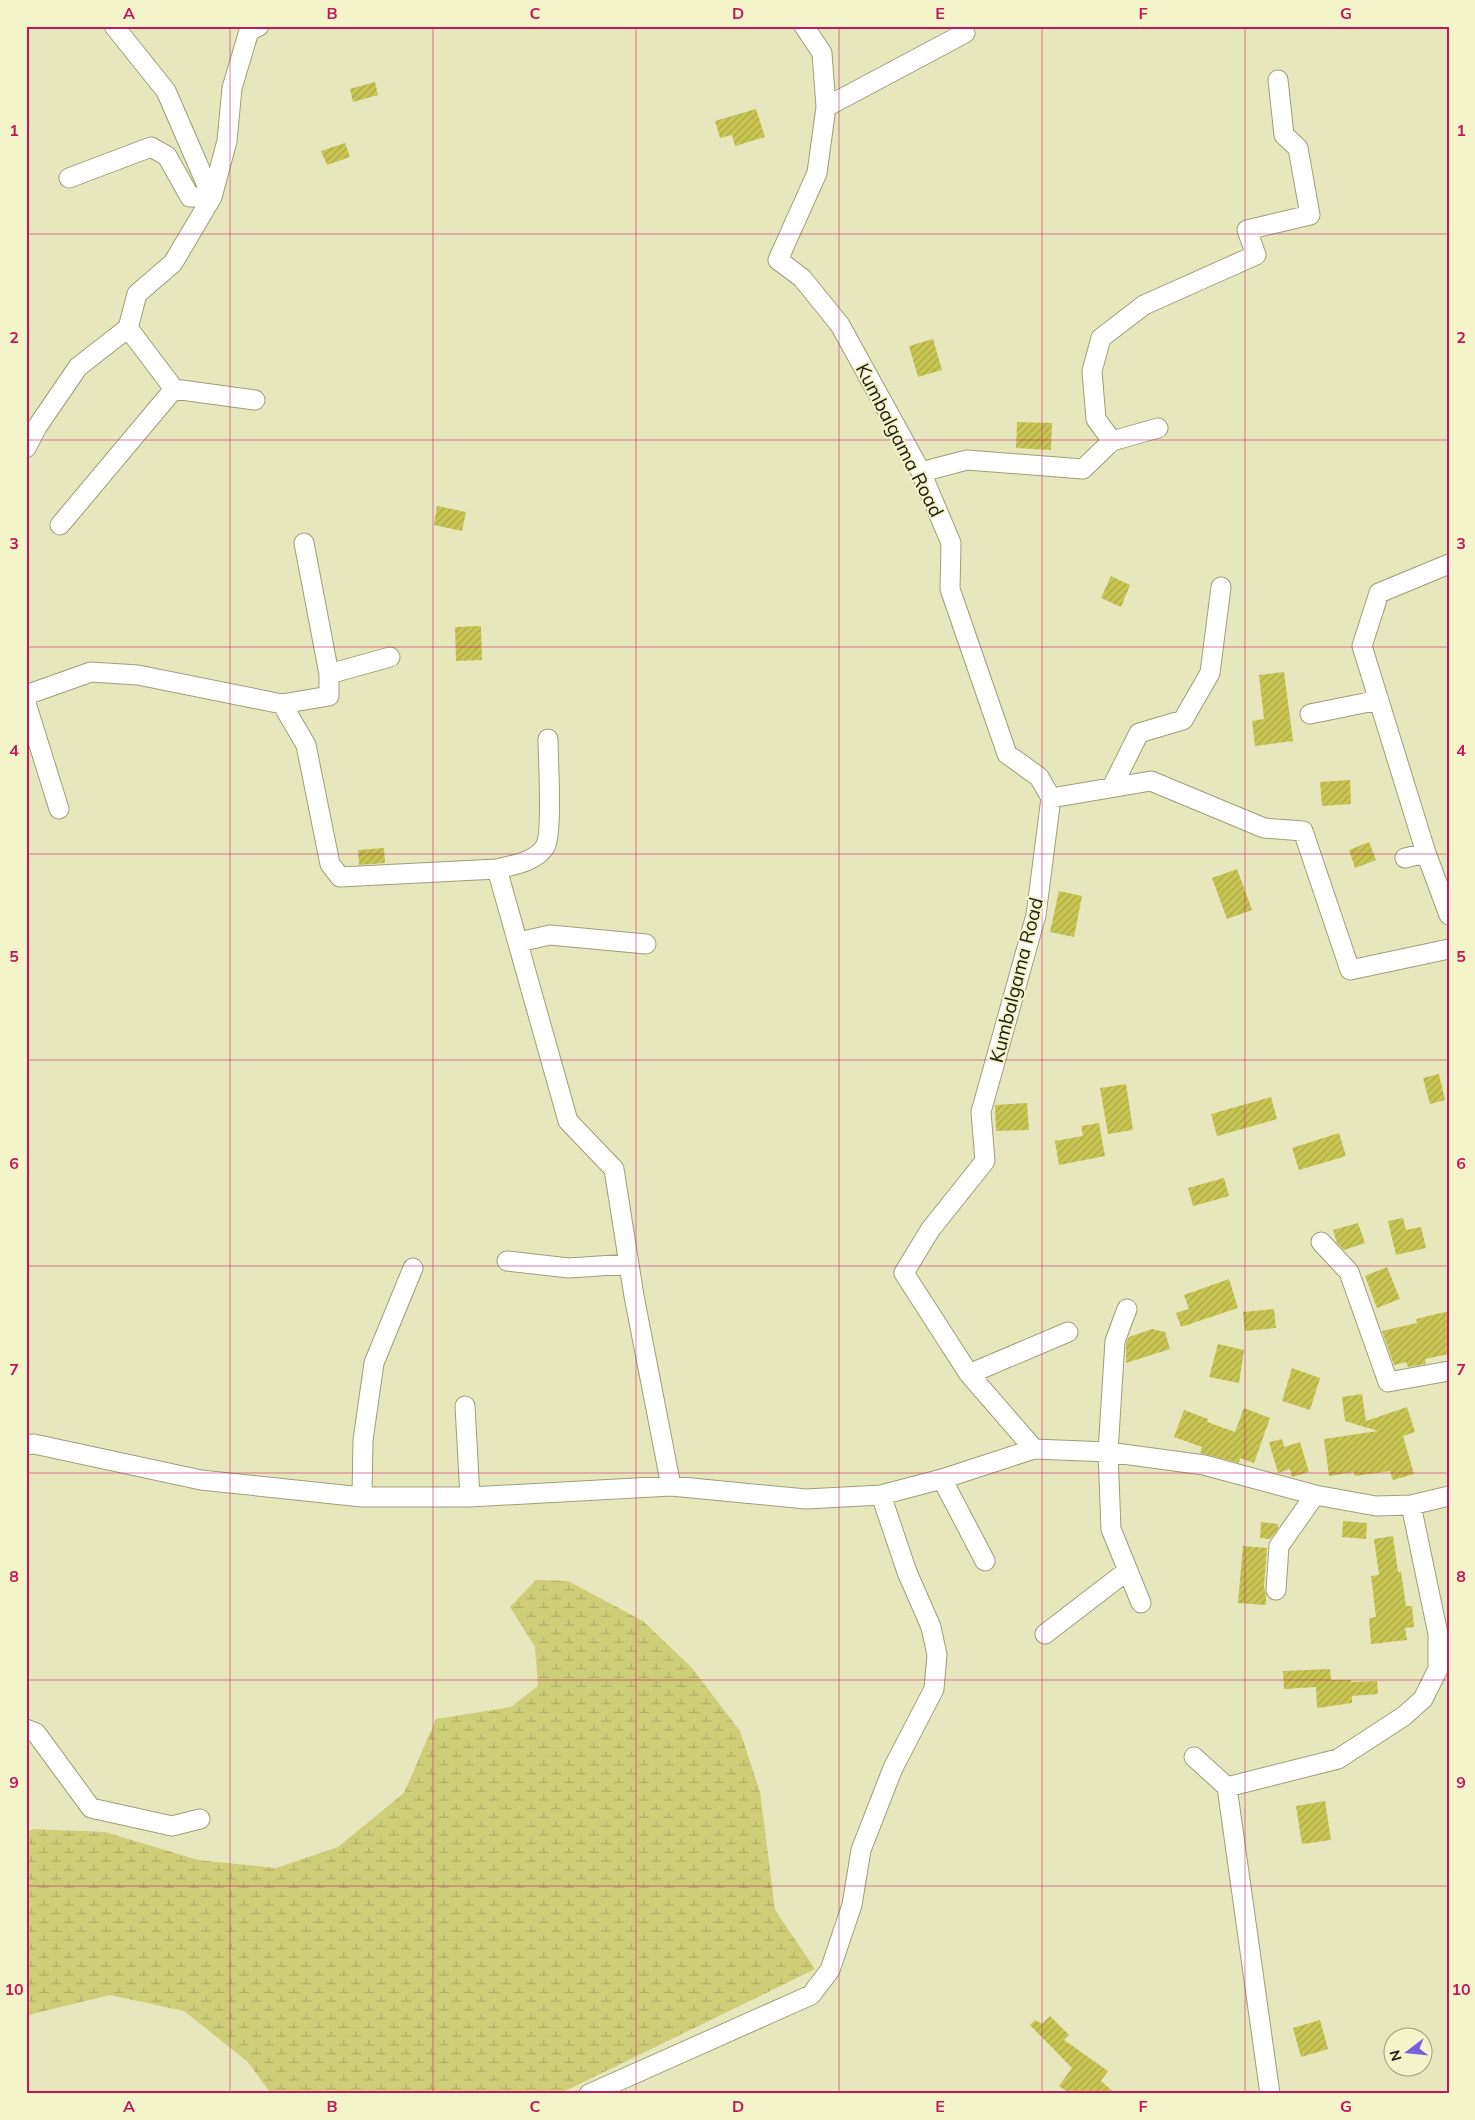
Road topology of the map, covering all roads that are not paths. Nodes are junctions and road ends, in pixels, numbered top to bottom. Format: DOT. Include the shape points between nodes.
graph roads {
  1 [pos="114,26"];
  2 [pos="259,26"];
  3 [pos="804,26"];
  4 [pos="965,33"];
  5 [pos="1278,80"];
  6 [pos="826,107"];
  7 [pos="69,178"];
  8 [pos="212,197"];
  9 [pos="128,328"];
  10 [pos="174,389"];
  11 [pos="255,400"];
  12 [pos="1158,428"];
  13 [pos="1112,441"];
  14 [pos="26,448"];
  15 [pos="921,472"];
  16 [pos="60,525"];
  17 [pos="304,543"];
  18 [pos="1449,564"];
  19 [pos="1221,588"];
  20 [pos="390,656"];
  21 [pos="329,674"];
  22 [pos="26,695"];
  23 [pos="1378,700"];
  24 [pos="26,703"];
  25 [pos="282,704"];
  26 [pos="1310,714"];
  27 [pos="548,739"];
  28 [pos="1112,787"];
  29 [pos="1051,798"];
  30 [pos="59,809"];
  31 [pos="1426,853"];
  32 [pos="1404,858"];
  33 [pos="497,870"];
  34 [pos="1449,915"];
  35 [pos="518,942"];
  36 [pos="646,944"];
  37 [pos="1449,949"];
  38 [pos="1321,1242"];
  39 [pos="507,1261"];
  40 [pos="629,1264"];
  41 [pos="413,1268"];
  42 [pos="1126,1309"];
  43 [pos="1068,1332"];
  44 [pos="1449,1371"];
  45 [pos="969,1374"];
  46 [pos="465,1406"];
  47 [pos="26,1445"];
  48 [pos="1034,1449"];
  49 [pos="1108,1452"];
  50 [pos="942,1479"];
  51 [pos="671,1486"];
  52 [pos="881,1495"];
  53 [pos="1315,1495"];
  54 [pos="1449,1496"];
  55 [pos="362,1497"];
  56 [pos="470,1497"];
  57 [pos="1411,1504"];
  58 [pos="985,1561"];
  59 [pos="1126,1571"];
  60 [pos="1276,1590"];
  61 [pos="1140,1603"];
  62 [pos="1045,1634"];
  63 [pos="26,1729"];
  64 [pos="1194,1757"];
  65 [pos="1227,1787"];
  66 [pos="200,1819"];
  67 [pos="589,2094"];
  68 [pos="1270,2094"];
  1 -- 8 [label="street" via="166,91"];
  2 -- 8 [label="street" via="249,31 232,88 226,141"];
  3 -- 6 [label="street, Kumbalgama Road" via="822,53"];
  4 -- 6 [label="street"];
  5 -- 13 [label="street" via="1284,135 1298,148 1310,215 1247,230 1256,254 1144,305 1102,338 1092,371 1096,419"];
  6 -- 15 [label="street, Kumbalgama Road" via="817,173 778,260 802,278 840,325"];
  7 -- 8 [label="street" via="151,146 167,156 190,197"];
  8 -- 9 [label="street" via="173,263 137,294"];
  9 -- 10 [label="street"];
  9 -- 14 [label="street" via="78,367 37,426"];
  10 -- 11 [label="street"];
  10 -- 16 [label="street"];
  12 -- 13 [label="street"];
  13 -- 15 [label="street" via="1083,469 967,460"];
  15 -- 29 [label="street, Kumbalgama Road" via="951,543 950,588 1007,754 1039,777"];
  17 -- 21 [label="street"];
  18 -- 23 [label="street" via="1379,593 1362,646"];
  19 -- 28 [label="street" via="1210,673 1183,720 1139,733"];
  20 -- 21 [label="street"];
  21 -- 25 [label="street" via="329,696"];
  22 -- 25 [label="street" via="91,672 138,675"];
  23 -- 26 [label="street"];
  23 -- 31 [label="street"];
  24 -- 30 [label="street"];
  25 -- 33 [label="street" via="306,745 330,864 340,877"];
  27 -- 33 [label="street" via="549,822 546,846 532,859"];
  28 -- 29 [label="street"];
  28 -- 37 [label="street" via="1151,781 1264,828 1303,831 1350,970"];
  29 -- 45 [label="street, Kumbalgama Road" via="1036,915 981,1112 985,1161 930,1230 904,1273"];
  31 -- 32 [label="street"];
  31 -- 34 [label="street"];
  33 -- 35 [label="street"];
  35 -- 36 [label="street" via="550,935"];
  35 -- 40 [label="street" via="568,1121 614,1169"];
  38 -- 44 [label="street" via="1349,1272 1388,1382"];
  39 -- 40 [label="street" via="569,1268"];
  40 -- 51 [label="street"];
  41 -- 55 [label="street" via="374,1363 363,1440"];
  42 -- 49 [label="street" via="1115,1341"];
  43 -- 45 [label="street"];
  45 -- 48 [label="street, Kumbalgama Road"];
  46 -- 56 [label="street"];
  47 -- 55 [label="street" via="34,1444 201,1480"];
  48 -- 49 [label="street"];
  48 -- 50 [label="street"];
  49 -- 53 [label="street" via="1204,1465"];
  49 -- 59 [label="street" via="1111,1529"];
  50 -- 52 [label="street"];
  50 -- 58 [label="street"];
  51 -- 52 [label="street" via="806,1499"];
  51 -- 56 [label="street"];
  52 -- 67 [label="street" via="907,1572 931,1627 937,1656 934,1689 893,1768 861,1850 852,1905 830,1970 811,1995"];
  53 -- 57 [label="street" via="1376,1506"];
  53 -- 60 [label="street" via="1278,1546"];
  54 -- 57 [label="street"];
  55 -- 56 [label="street"];
  57 -- 65 [label="street" via="1438,1634 1438,1669 1422,1698 1404,1716 1338,1759"];
  59 -- 61 [label="street"];
  59 -- 62 [label="street"];
  63 -- 66 [label="street" via="36,1733 91,1808 172,1826"];
  64 -- 65 [label="street"];
  65 -- 68 [label="street"];
}
